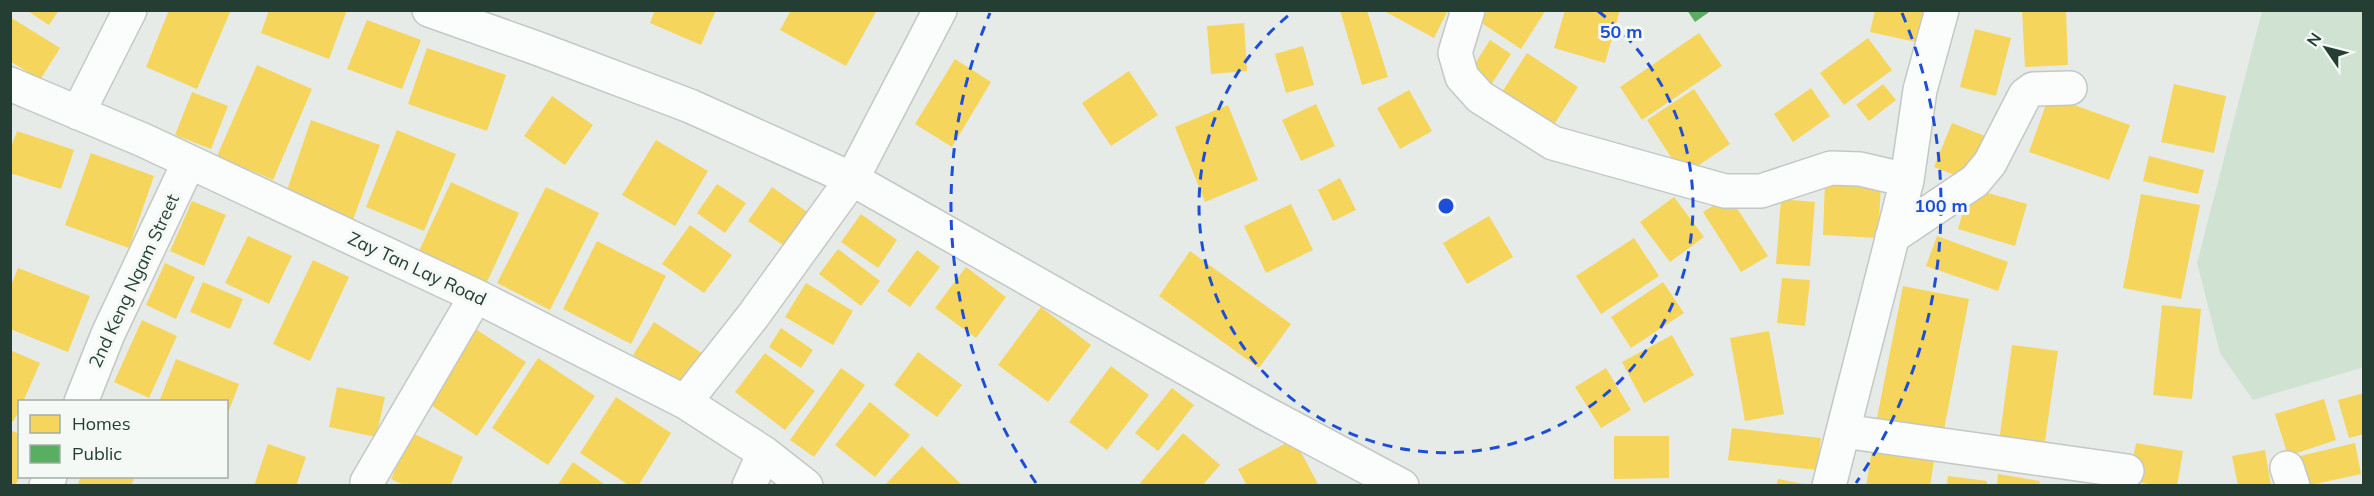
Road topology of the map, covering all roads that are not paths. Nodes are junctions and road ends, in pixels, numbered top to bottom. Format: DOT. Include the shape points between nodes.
graph roads {
  1 [pos="130,10"];
  2 [pos="429,10"];
  3 [pos="940,10"];
  4 [pos="1468,10"];
  5 [pos="1942,10"];
  6 [pos="10,84"];
  7 [pos="2070,88"];
  8 [pos="78,113"];
  9 [pos="189,162"];
  10 [pos="852,179"];
  11 [pos="1907,180"];
  12 [pos="1892,237"];
  13 [pos="476,296"];
  14 [pos="82,400"];
  15 [pos="685,402"];
  16 [pos="1843,431"];
  17 [pos="764,453"];
  18 [pos="2127,471"];
  19 [pos="367,482"];
  20 [pos="749,486"];
  21 [pos="806,486"];
  22 [pos="1402,486"];
  23 [pos="1829,486"];
  1 -- 8 [label="street"];
  2 -- 10 [label="street" via="690,106"];
  3 -- 10 [label="street"];
  4 -- 11 [label="street" via="1455,53 1462,77 1480,97 1553,143 1725,191 1761,190 1831,168 1860,169"];
  5 -- 11 [label="street" via="1920,90"];
  6 -- 8 [label="street, Zay Tan Lay Road"];
  7 -- 12 [label="street" via="2034,89 2025,94 1990,163 1975,181"];
  8 -- 9 [label="street, Zay Tan Lay Road"];
  9 -- 13 [label="street, Zay Tan Lay Road"];
  9 -- 14 [label="street, 2nd Keng Ngam Street" via="108,334"];
  10 -- 15 [label="street"];
  10 -- 22 [label="street" via="1263,412"];
  11 -- 12 [label="street"];
  12 -- 16 [label="street"];
  13 -- 15 [label="street, Zay Tan Lay Road"];
  13 -- 19 [label="street"];
  15 -- 17 [label="street, Zay Tan Lay Road"];
  16 -- 18 [label="street"];
  16 -- 23 [label="street"];
  17 -- 20 [label="street"];
  17 -- 21 [label="street, Zay Tan Lay Road"];
}
